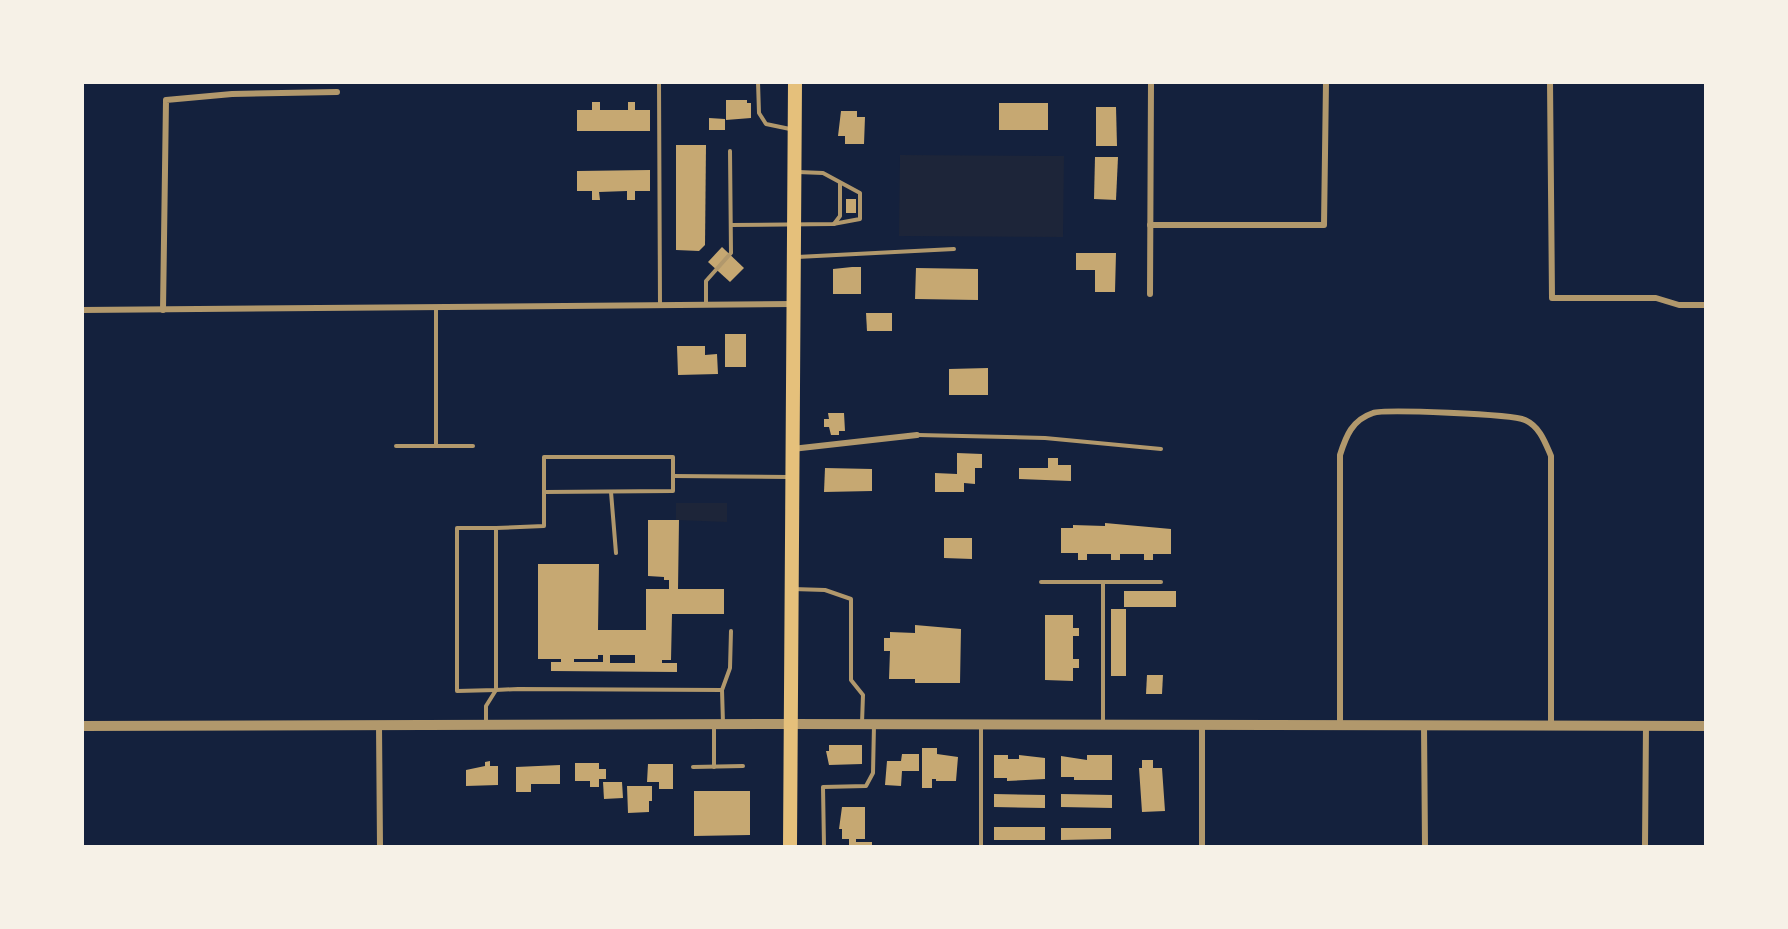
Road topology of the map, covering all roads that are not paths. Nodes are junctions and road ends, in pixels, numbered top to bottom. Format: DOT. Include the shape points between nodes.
graph roads {
  1 [pos="659,82"];
  2 [pos="758,82"];
  3 [pos="795,82"];
  4 [pos="1151,82"];
  5 [pos="1326,82"];
  6 [pos="1550,82"];
  7 [pos="337,92"];
  8 [pos="795,130"];
  9 [pos="730,151"];
  10 [pos="794,172"];
  11 [pos="840,183"];
  12 [pos="833,224"];
  13 [pos="731,225"];
  14 [pos="794,225"];
  15 [pos="1150,225"];
  16 [pos="954,249"];
  17 [pos="793,257"];
  18 [pos="1150,294"];
  19 [pos="793,304"];
  20 [pos="706,305"];
  21 [pos="1706,305"];
  22 [pos="660,306"];
  23 [pos="436,308"];
  24 [pos="82,310"];
  25 [pos="163,310"];
  26 [pos="917,435"];
  27 [pos="396,446"];
  28 [pos="436,446"];
  29 [pos="474,446"];
  30 [pos="792,449"];
  31 [pos="1161,449"];
  32 [pos="673,476"];
  33 [pos="792,477"];
  34 [pos="544,492"];
  35 [pos="611,492"];
  36 [pos="496,528"];
  37 [pos="616,553"];
  38 [pos="1041,582"];
  39 [pos="1103,582"];
  40 [pos="1161,582"];
  41 [pos="790,589"];
  42 [pos="730,631"];
  43 [pos="496,690"];
  44 [pos="722,690"];
  45 [pos="719,724"];
  46 [pos="789,724"];
  47 [pos="862,724"];
  48 [pos="874,724"];
  49 [pos="981,724"];
  50 [pos="1551,724"];
  51 [pos="1646,724"];
  52 [pos="379,725"];
  53 [pos="486,725"];
  54 [pos="1103,725"];
  55 [pos="1202,725"];
  56 [pos="1424,725"];
  57 [pos="82,726"];
  58 [pos="1340,726"];
  59 [pos="1706,726"];
  60 [pos="743,766"];
  61 [pos="693,767"];
  62 [pos="714,767"];
  63 [pos="380,846"];
  64 [pos="790,846"];
  65 [pos="824,846"];
  66 [pos="981,846"];
  67 [pos="1202,846"];
  68 [pos="1425,846"];
  69 [pos="1645,846"];
  1 -- 22 [label="lane"];
  2 -- 8 [label="lane" via="759,113 766,124"];
  3 -- 8 [label="main road"];
  4 -- 15 [label="street"];
  5 -- 15 [label="street" via="1324,225"];
  6 -- 21 [label="street" via="1552,298 1656,298"];
  7 -- 25 [label="street" via="166,100"];
  8 -- 10 [label="main road"];
  9 -- 13 [label="lane"];
  10 -- 11 [label="lane" via="823,173"];
  10 -- 14 [label="main road"];
  11 -- 12 [label="lane" via="840,216"];
  11 -- 12 [label="lane" via="860,193 860,219"];
  12 -- 14 [label="lane"];
  13 -- 14 [label="lane"];
  13 -- 20 [label="lane" via="731,253 706,281"];
  14 -- 17 [label="main road"];
  15 -- 18 [label="street"];
  16 -- 17 [label="lane"];
  17 -- 19 [label="main road"];
  19 -- 20 [label="street"];
  19 -- 30 [label="main road"];
  20 -- 22 [label="street"];
  22 -- 23 [label="street"];
  23 -- 25 [label="street"];
  23 -- 28 [label="lane"];
  24 -- 25 [label="street"];
  26 -- 30 [label="street"];
  26 -- 31 [label="lane" via="1045,438"];
  27 -- 28 [label="lane"];
  28 -- 29 [label="lane"];
  30 -- 33 [label="main road"];
  32 -- 33 [label="lane"];
  32 -- 34 [label="lane" via="673,457 544,457"];
  32 -- 35 [label="lane" via="673,492"];
  33 -- 41 [label="main road"];
  34 -- 35 [label="lane"];
  34 -- 36 [label="lane" via="544,526"];
  35 -- 37 [label="lane"];
  36 -- 43 [label="lane"];
  36 -- 43 [label="lane" via="457,528 457,690"];
  38 -- 39 [label="lane"];
  39 -- 40 [label="lane"];
  39 -- 54 [label="lane"];
  41 -- 46 [label="main road"];
  41 -- 47 [label="lane" via="825,590 851,599 851,680 862,695"];
  42 -- 44 [label="lane" via="730,668"];
  43 -- 44 [label="lane"];
  43 -- 53 [label="lane" via="486,706"];
  44 -- 45 [label="lane"];
  45 -- 46 [label="street"];
  45 -- 53 [label="street"];
  45 -- 62 [label="lane"];
  46 -- 47 [label="street"];
  46 -- 64 [label="main road"];
  47 -- 48 [label="street"];
  48 -- 49 [label="street"];
  48 -- 65 [label="lane" via="873,773 866,786 823,787"];
  49 -- 54 [label="street"];
  49 -- 66 [label="lane"];
  50 -- 51 [label="street"];
  50 -- 56 [label="street"];
  50 -- 58 [label="street" via="1551,456 1541,433 1525,420 1503,414 1374,412 1347,432 1340,455"];
  51 -- 59 [label="street"];
  51 -- 69 [label="street"];
  52 -- 53 [label="street"];
  52 -- 57 [label="street"];
  52 -- 63 [label="street"];
  54 -- 55 [label="street"];
  55 -- 58 [label="street"];
  55 -- 67 [label="street"];
  56 -- 58 [label="street"];
  56 -- 68 [label="street"];
  60 -- 62 [label="lane"];
  61 -- 62 [label="lane"];
}
